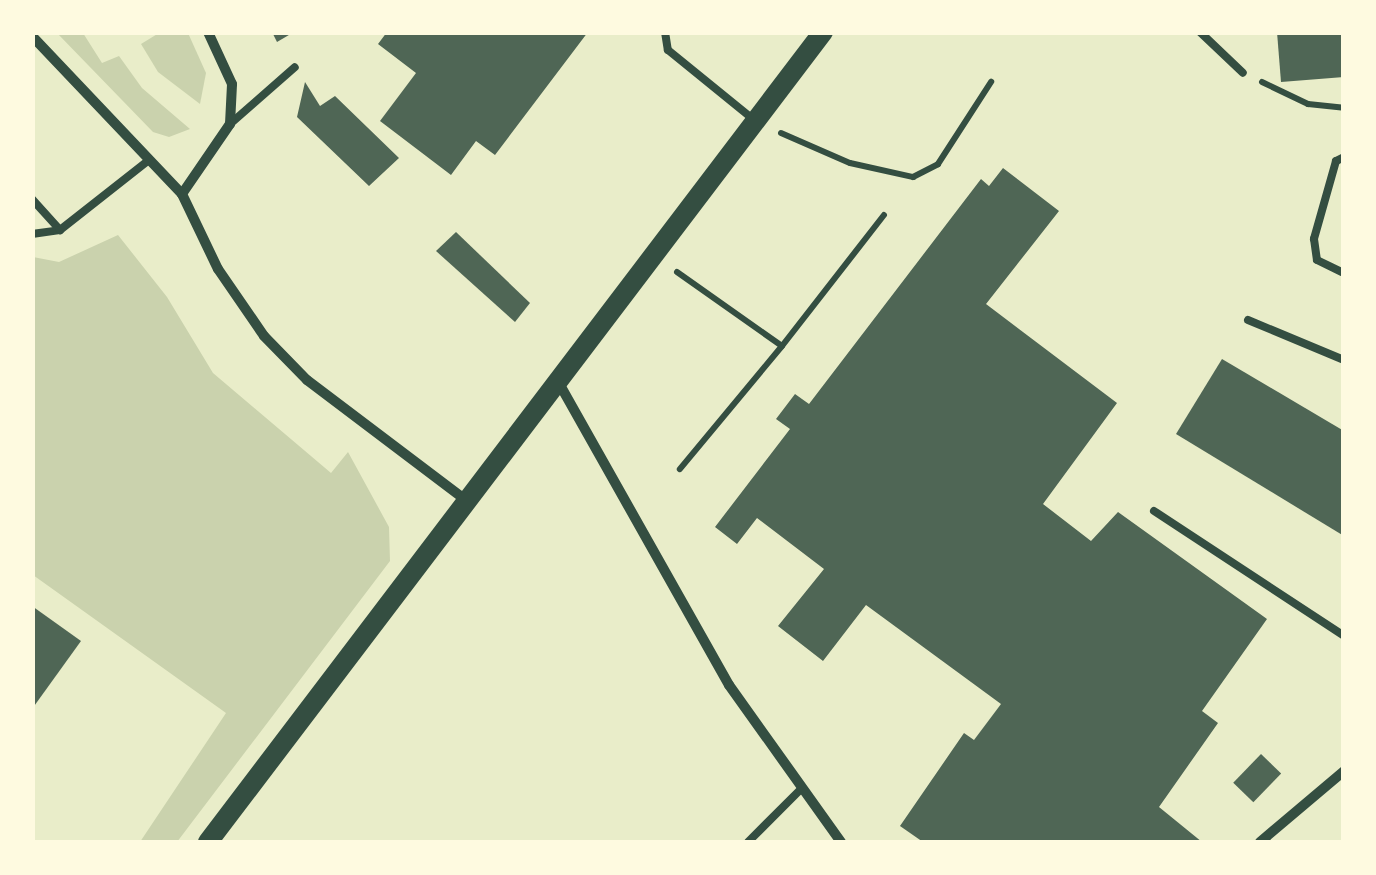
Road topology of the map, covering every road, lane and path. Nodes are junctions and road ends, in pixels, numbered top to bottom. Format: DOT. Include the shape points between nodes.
graph roads {
  1 [pos="208,32"];
  2 [pos="664,32"];
  3 [pos="824,32"];
  4 [pos="1200,32"];
  5 [pos="32,36"];
  6 [pos="295,67"];
  7 [pos="1243,73"];
  8 [pos="991,82"];
  9 [pos="1344,108"];
  10 [pos="757,122"];
  11 [pos="230,124"];
  12 [pos="1344,156"];
  13 [pos="149,160"];
  14 [pos="182,194"];
  15 [pos="32,199"];
  16 [pos="884,214"];
  17 [pos="60,230"];
  18 [pos="32,234"];
  19 [pos="655,257"];
  20 [pos="1344,272"];
  21 [pos="1248,320"];
  22 [pos="782,346"];
  23 [pos="1344,360"];
  24 [pos="560,385"];
  25 [pos="680,469"];
  26 [pos="468,501"];
  27 [pos="1154,511"];
  28 [pos="1344,636"];
  29 [pos="1344,771"];
  30 [pos="802,788"];
  31 [pos="208,842"];
  32 [pos="748,842"];
  33 [pos="841,842"];
  34 [pos="1260,842"];
  1 -- 11 [label="street" via="232,84"];
  2 -- 10 [label="lane" via="668,50"];
  3 -- 10 [label="main road"];
  4 -- 7 [label="lane"];
  5 -- 13 [label="street"];
  6 -- 11 [label="lane"];
  7 -- 9 [label="path" via="1308,104"];
  8 -- 10 [label="path" via="938,164 913,177 850,163"];
  10 -- 19 [label="main road"];
  11 -- 14 [label="street"];
  12 -- 20 [label="lane" via="1336,160 1314,239 1316,260"];
  13 -- 14 [label="street"];
  13 -- 17 [label="lane"];
  14 -- 26 [label="street" via="218,269 264,336 307,380"];
  15 -- 17 [label="lane"];
  16 -- 22 [label="path"];
  17 -- 18 [label="lane"];
  19 -- 22 [label="path"];
  19 -- 24 [label="main road"];
  21 -- 23 [label="lane"];
  22 -- 25 [label="path"];
  24 -- 26 [label="main road"];
  24 -- 30 [label="street" via="729,685"];
  26 -- 31 [label="main road"];
  27 -- 28 [label="lane"];
  29 -- 34 [label="street"];
  30 -- 32 [label="lane"];
  30 -- 33 [label="street"];
}
